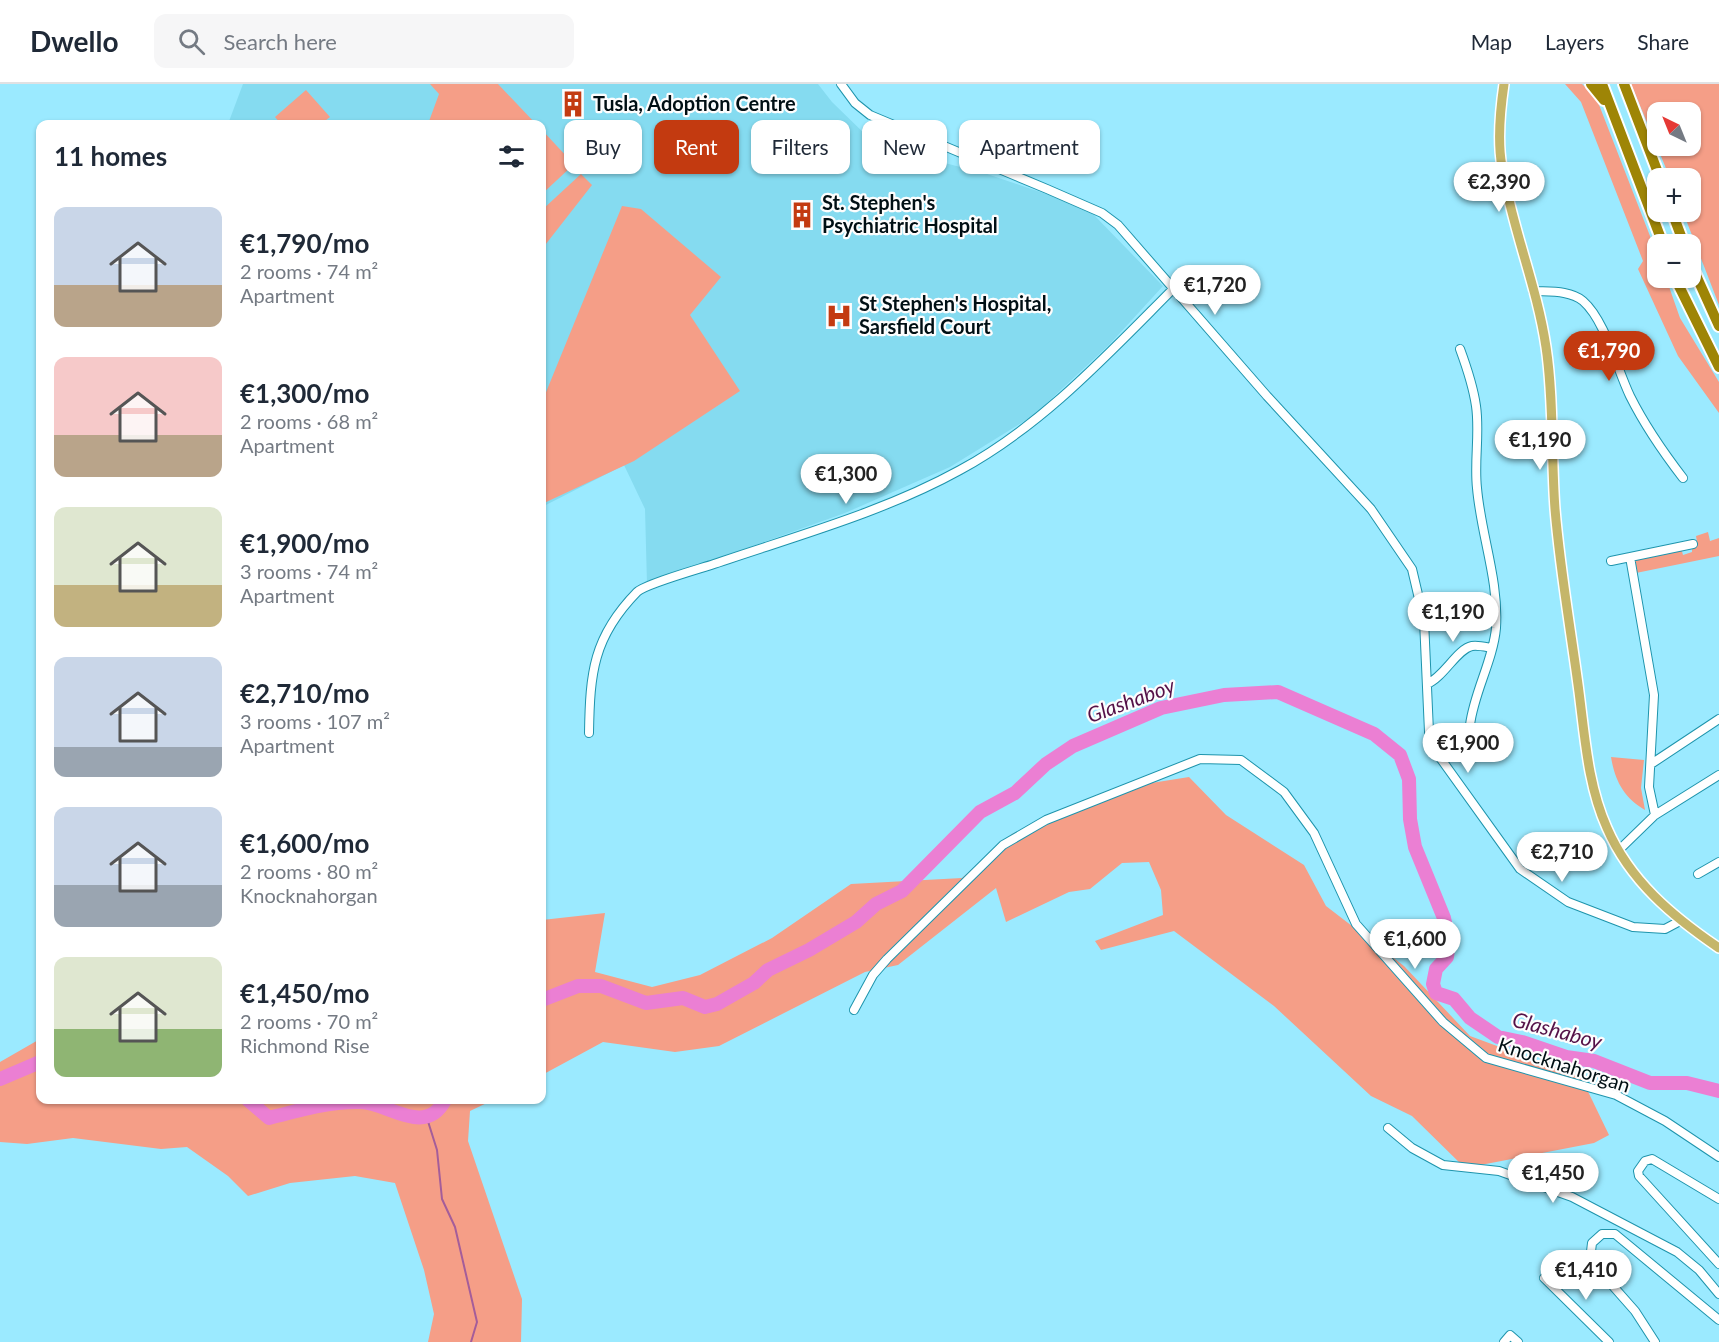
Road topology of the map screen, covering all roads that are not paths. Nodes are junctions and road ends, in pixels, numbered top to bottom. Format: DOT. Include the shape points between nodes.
graph roads {
  1 [pos="841,84"];
  2 [pos="1504,84"];
  3 [pos="1591,84"];
  4 [pos="1602,84"];
  5 [pos="1624,84"];
  6 [pos="1614,112"];
  7 [pos="1656,168"];
  8 [pos="1659,234"];
  9 [pos="1701,286"];
  10 [pos="1174,288"];
  11 [pos="1681,288"];
  12 [pos="1533,291"];
  13 [pos="1719,326"];
  14 [pos="1460,349"];
  15 [pos="1719,367"];
  16 [pos="1683,478"];
  17 [pos="1693,544"];
  18 [pos="1630,557"];
  19 [pos="1611,561"];
  20 [pos="1492,648"];
  21 [pos="1427,684"];
  22 [pos="1719,720"];
  23 [pos="1470,725"];
  24 [pos="588,733"];
  25 [pos="1651,764"];
  26 [pos="1719,775"];
  27 [pos="1655,815"];
  28 [pos="1619,850"];
  29 [pos="1719,862"];
  30 [pos="1698,874"];
  31 [pos="1680,921"];
  32 [pos="1719,948"];
  33 [pos="854,1010"];
  34 [pos="1388,1128"];
  35 [pos="1719,1157"];
  36 [pos="1719,1199"];
  37 [pos="1719,1264"];
  38 [pos="1544,1278"];
  39 [pos="1719,1294"];
  40 [pos="1719,1320"];
  41 [pos="1504,1342"];
  42 [pos="1518,1342"];
  43 [pos="1609,1342"];
  44 [pos="1655,1342"];
  1 -- 10 [label="street" via="870,116 1102,213 1118,225"];
  2 -- 12 [label="main road" via="1499,131 1501,165"];
  3 -- 6 [label="highway"];
  4 -- 6 [label="highway"];
  5 -- 7 [label="highway"];
  6 -- 8 [label="highway"];
  9 -- 13 [label="highway"];
  10 -- 21 [label="street" via="1371,509 1412,569 1424,620"];
  10 -- 24 [label="street" via="1084,378 1032,423 959,471 882,505 639,590 594,658"];
  11 -- 15 [label="highway"];
  12 -- 16 [label="street" via="1564,293 1582,300 1600,327 1655,442"];
  12 -- 28 [label="main road" via="1546,347 1556,515 1586,742 1596,796"];
  14 -- 20 [label="street" via="1471,376 1476,407 1477,487 1496,602"];
  17 -- 18 [label="street"];
  18 -- 19 [label="street"];
  18 -- 25 [label="street" via="1654,695"];
  20 -- 21 [label="street" via="1466,649 1437,680"];
  20 -- 23 [label="street" via="1472,705"];
  21 -- 31 [label="street" via="1429,732 1441,759 1520,869 1568,902 1633,927 1665,929"];
  22 -- 25 [label="street"];
  25 -- 27 [label="street" via="1649,787"];
  26 -- 27 [label="street"];
  27 -- 28 [label="street"];
  28 -- 31 [label="main road" via="1638,880"];
  29 -- 30 [label="street"];
  31 -- 32 [label="main road"];
  33 -- 35 [label="street, Knocknahorgan" via="886,959 1003,845 1046,820 1200,759 1241,760 1284,792 1314,833 1356,924 1443,1022 1486,1058 1616,1095"];
  34 -- 39 [label="street" via="1412,1148 1443,1165 1499,1171 1572,1197 1677,1252"];
  36 -- 37 [label="street" via="1652,1159 1645,1161 1638,1171"];
  38 -- 43 [label="street"];
  40 -- 44 [label="street" via="1615,1234 1602,1234 1592,1244 1590,1260 1635,1311"];
  41 -- 42 [label="street" via="1510,1335"];
}
